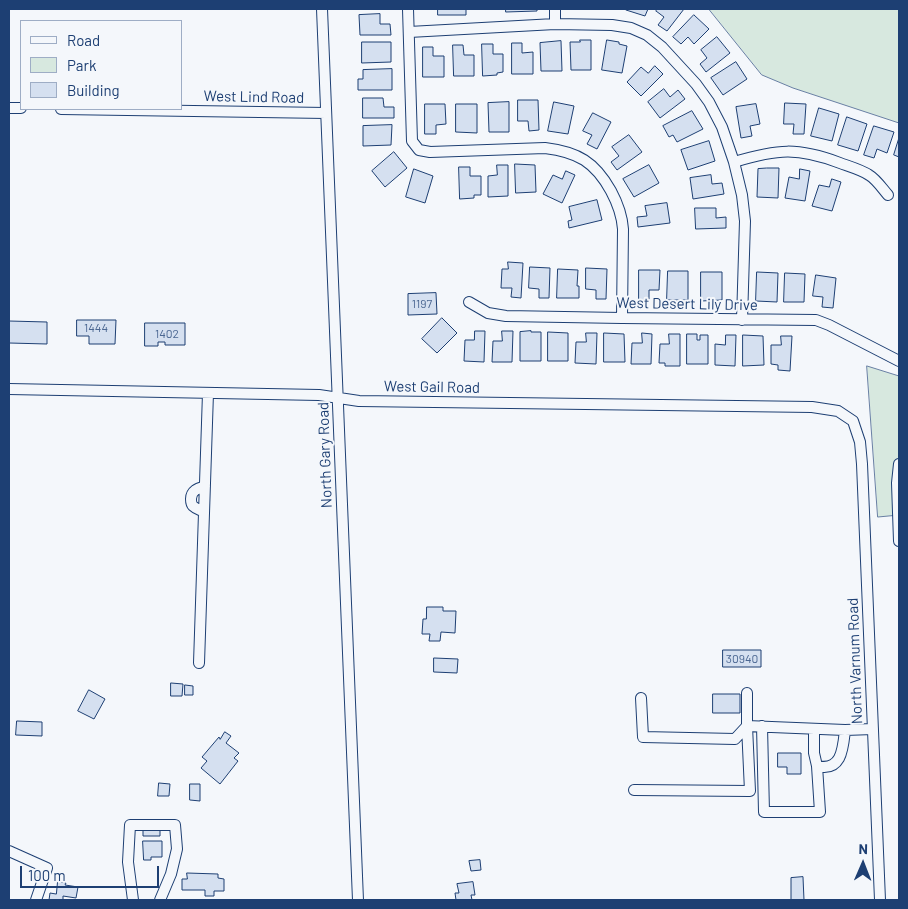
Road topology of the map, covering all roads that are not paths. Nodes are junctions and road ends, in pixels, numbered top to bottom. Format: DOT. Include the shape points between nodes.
graph roads {
  1 [pos="322,9"];
  2 [pos="408,9"];
  3 [pos="555,9"];
  4 [pos="555,24"];
  5 [pos="409,32"];
  6 [pos="127,110"];
  7 [pos="326,113"];
  8 [pos="734,162"];
  9 [pos="888,194"];
  10 [pos="469,302"];
  11 [pos="622,318"];
  12 [pos="742,320"];
  13 [pos="899,361"];
  14 [pos="9,389"];
  15 [pos="208,393"];
  16 [pos="338,398"];
  17 [pos="853,421"];
  18 [pos="899,464"];
  19 [pos="899,541"];
  20 [pos="200,663"];
  21 [pos="747,693"];
  22 [pos="641,698"];
  23 [pos="748,726"];
  24 [pos="762,726"];
  25 [pos="814,729"];
  26 [pos="873,729"];
  27 [pos="845,730"];
  28 [pos="817,766"];
  29 [pos="634,790"];
  30 [pos="9,851"];
  31 [pos="36,900"];
  32 [pos="133,900"];
  33 [pos="160,900"];
  34 [pos="358,900"];
  35 [pos="880,900"];
  1 -- 7 [label="street, North Gary Road"];
  2 -- 5 [label="street"];
  3 -- 4 [label="street"];
  4 -- 5 [label="street"];
  4 -- 8 [label="street" via="612,25 647,35 662,47 709,102"];
  5 -- 11 [label="street" via="412,141 419,150 563,150 591,164 602,176 622,216"];
  6 -- 7 [label="street, West Lind Road"];
  7 -- 16 [label="street, North Gary Road"];
  8 -- 9 [label="street" via="778,151 821,156 869,175"];
  8 -- 12 [label="street" via="745,221"];
  10 -- 11 [label="street, West Desert Lily Drive" via="488,312 506,316"];
  11 -- 12 [label="street, West Desert Lily Drive"];
  12 -- 13 [label="street, West Desert Lily Drive" via="816,320"];
  14 -- 15 [label="street, West Gail Road"];
  15 -- 16 [label="street, West Gail Road"];
  15 -- 20 [label="street"];
  16 -- 17 [label="street, West Gail Road" via="359,402 812,407 838,411"];
  16 -- 34 [label="street, North Gary Road"];
  17 -- 26 [label="street, North Varnum Road" via="860,442 862,464"];
  18 -- 19 [label="street"];
  21 -- 23 [label="street"];
  22 -- 23 [label="street" via="643,738 735,739"];
  23 -- 24 [label="street"];
  23 -- 29 [label="street" via="750,791"];
  24 -- 25 [label="street"];
  24 -- 28 [label="street" via="764,812 820,812"];
  25 -- 27 [label="street"];
  25 -- 28 [label="street"];
  26 -- 27 [label="street"];
  26 -- 35 [label="street, North Varnum Road"];
  27 -- 28 [label="street" via="839,760 832,765"];
  30 -- 31 [label="street" via="46,868"];
  32 -- 33 [label="street" via="128,862 130,825 175,825 177,849"];
}
